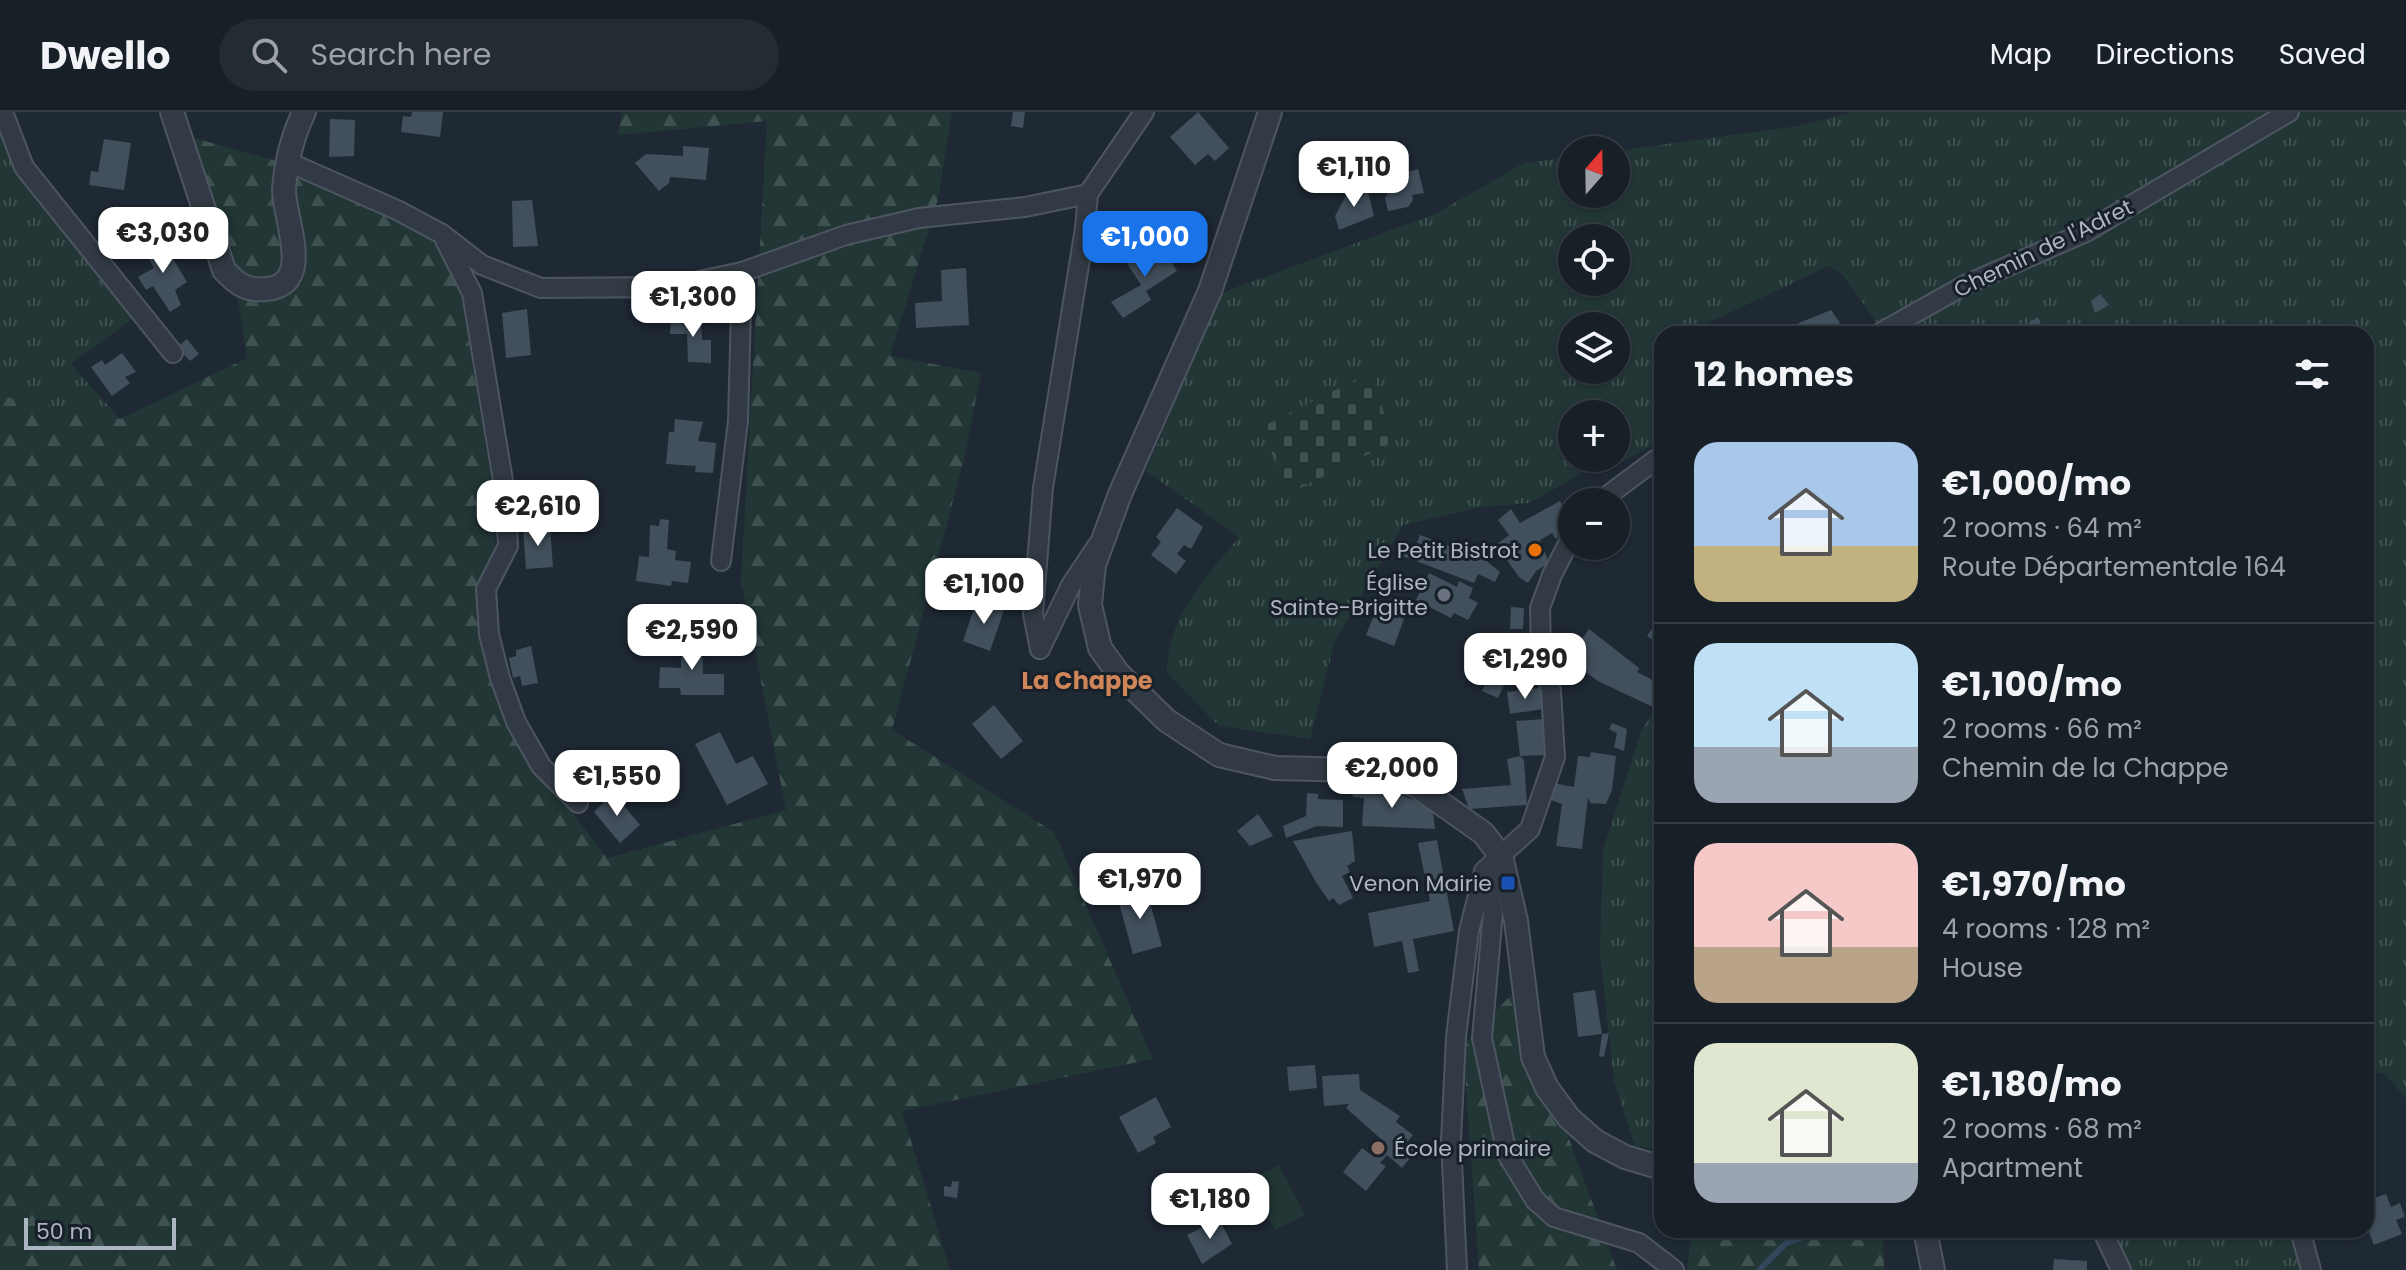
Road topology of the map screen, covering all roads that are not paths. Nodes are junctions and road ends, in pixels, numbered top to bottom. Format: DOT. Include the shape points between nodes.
graph roads {
  1 [pos="3,112"];
  2 [pos="172,112"];
  3 [pos="304,112"];
  4 [pos="1144,112"];
  5 [pos="1270,112"];
  6 [pos="2289,112"];
  7 [pos="286,161"];
  8 [pos="1088,194"];
  9 [pos="442,234"];
  10 [pos="742,272"];
  11 [pos="1892,326"];
  12 [pos="173,353"];
  13 [pos="1654,461"];
  14 [pos="1618,488"];
  15 [pos="1102,538"];
  16 [pos="1560,560"];
  17 [pos="721,561"];
  18 [pos="578,803"];
  19 [pos="1493,863"];
  20 [pos="1654,1166"];
  21 [pos="1927,1238"];
  22 [pos="2106,1238"];
  23 [pos="2302,1238"];
  24 [pos="1932,1263"];
  25 [pos="1457,1270"];
  26 [pos="1674,1270"];
  27 [pos="2121,1270"];
  28 [pos="2311,1270"];
  1 -- 12 [label="street" via="24,167"];
  2 -- 7 [label="street" via="224,270 239,286 275,288 293,267 284,195"];
  3 -- 7 [label="street"];
  4 -- 8 [label="street"];
  5 -- 15 [label="street" via="1210,291"];
  6 -- 11 [label="street, Chemin de l'Adret" via="2086,232 1965,285"];
  7 -- 9 [label="street"];
  8 -- 10 [label="street" via="1025,207 919,218 846,235"];
  8 -- 15 [label="street" via="1043,488 1033,614 1040,649 1071,585"];
  9 -- 10 [label="street" via="482,265 541,288 671,287"];
  9 -- 18 [label="street" via="472,293 505,493 508,546 486,589 489,634 516,722 541,766"];
  10 -- 17 [label="street" via="738,421"];
  13 -- 14 [label="street"];
  15 -- 19 [label="street" via="1090,605 1100,648 1166,720 1219,755 1275,768 1359,770 1415,785 1468,820"];
  16 -- 19 [label="street" via="1540,608 1555,757 1530,829"];
  19 -- 20 [label="street" via="1516,921 1533,1057 1547,1088 1595,1141"];
  19 -- 25 [label="street" via="1469,931 1456,1037 1451,1140"];
  19 -- 26 [label="street" via="1482,1038 1507,1154 1535,1200 1554,1217 1639,1243"];
  21 -- 24 [label="street"];
  22 -- 27 [label="street"];
  23 -- 28 [label="street"];
}
